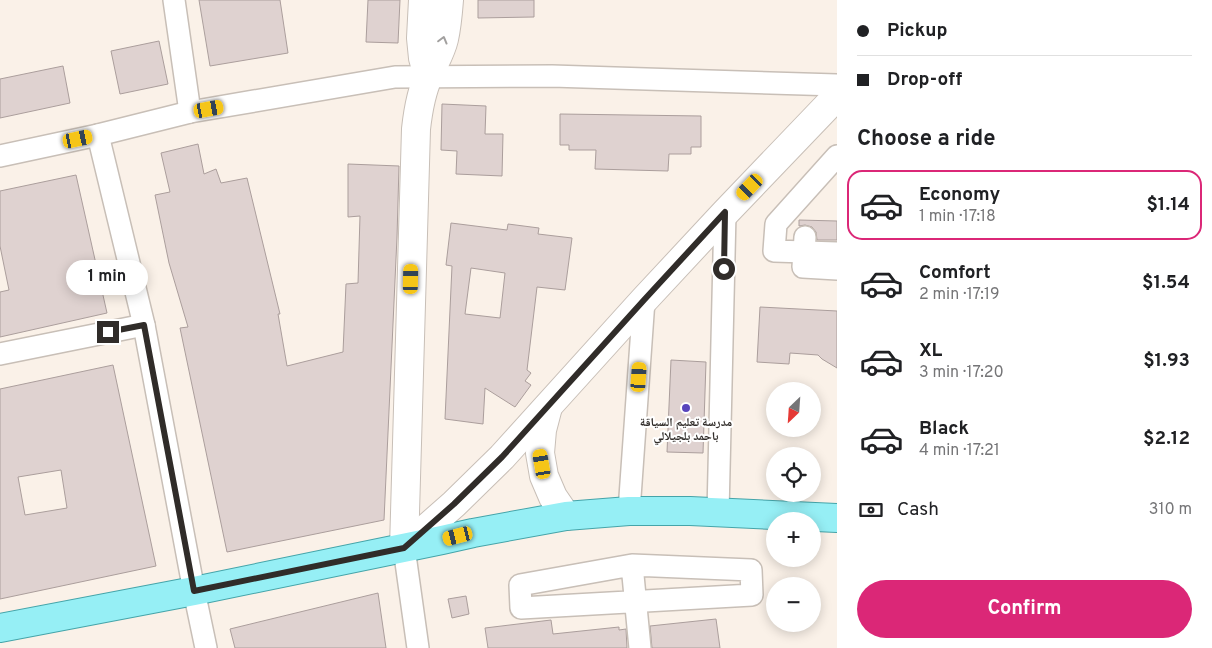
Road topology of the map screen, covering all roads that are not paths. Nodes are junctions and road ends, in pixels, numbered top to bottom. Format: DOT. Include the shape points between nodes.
graph roads {
  1 [pos="174,0"];
  2 [pos="423,0"];
  3 [pos="449,0"];
  4 [pos="428,76"];
  5 [pos="837,86"];
  6 [pos="837,96"];
  7 [pos="190,112"];
  8 [pos="98,135"];
  9 [pos="0,156"];
  10 [pos="837,156"];
  11 [pos="725,212"];
  12 [pos="837,239"];
  13 [pos="804,252"];
  14 [pos="837,253"];
  15 [pos="837,269"];
  16 [pos="644,300"];
  17 [pos="144,325"];
  18 [pos="0,354"];
  19 [pos="548,407"];
  20 [pos="629,511"];
  21 [pos="718,513"];
  22 [pos="566,516"];
  23 [pos="837,518"];
  24 [pos="404,548"];
  25 [pos="632,565"];
  26 [pos="194,591"];
  27 [pos="635,601"];
  28 [pos="0,628"];
  29 [pos="206,648"];
  30 [pos="418,648"];
  31 [pos="640,648"];
  1 -- 7 [label="street"];
  2 -- 4 [label="main road" via="421,38"];
  4 -- 3 [label="main road, one-way" via="444,38"];
  4 -- 5 [label="street" via="552,76"];
  4 -- 7 [label="street" via="385,78"];
  4 -- 24 [label="main road" via="416,129"];
  6 -- 11 [label="main road"];
  7 -- 8 [label="street"];
  8 -- 9 [label="street"];
  8 -- 17 [label="street"];
  10 -- 13 [label="street" via="776,224 774,251"];
  11 -- 16 [label="main road"];
  11 -- 21 [label="street"];
  12 -- 13 [label="street" via="804,237"];
  13 -- 14 [label="street"];
  13 -- 15 [label="street" via="803,267"];
  16 -- 19 [label="main road"];
  16 -- 20 [label="street"];
  17 -- 18 [label="street"];
  17 -- 26 [label="street"];
  19 -- 22 [label="main road" via="540,453 544,476"];
  19 -- 24 [label="main road" via="502,457"];
  20 -- 21 [label="main road"];
  20 -- 22 [label="main road"];
  21 -- 23 [label="main road"];
  22 -- 24 [label="main road"];
  24 -- 26 [label="main road"];
  24 -- 30 [label="street"];
  25 -- 27 [label="street"];
  25 -- 27 [label="street" via="520,585 520,608"];
  25 -- 27 [label="street" via="751,570 752,594"];
  26 -- 28 [label="main road"];
  26 -- 29 [label="street"];
  27 -- 31 [label="street"];
}
